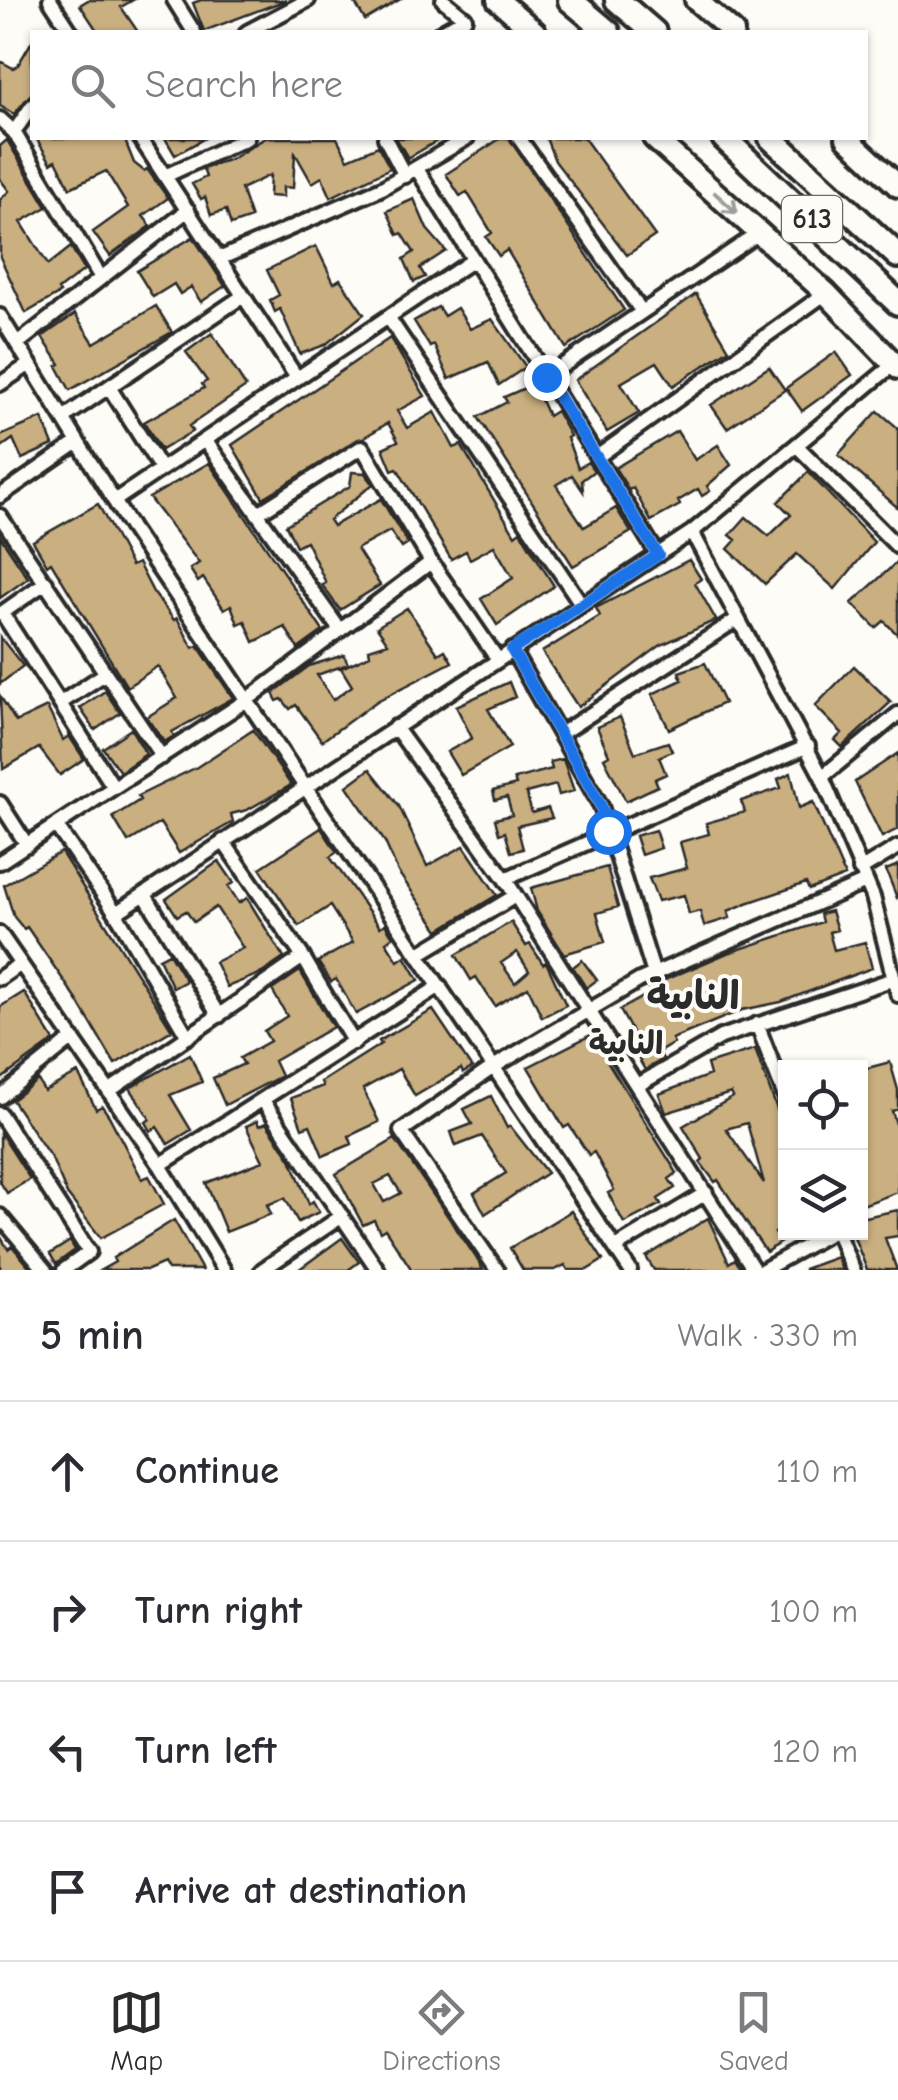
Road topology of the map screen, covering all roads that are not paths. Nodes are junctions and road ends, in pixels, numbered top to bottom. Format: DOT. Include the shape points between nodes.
graph roads {
  1 [pos="50,0"];
  2 [pos="174,0"];
  3 [pos="308,0"];
  4 [pos="443,0"];
  5 [pos="498,0"];
  6 [pos="570,0"];
  7 [pos="617,0"];
  8 [pos="696,0"];
  9 [pos="70,30"];
  10 [pos="193,30"];
  11 [pos="250,30"];
  12 [pos="444,30"];
  13 [pos="534,30"];
  14 [pos="606,30"];
  15 [pos="652,30"];
  16 [pos="731,30"];
  17 [pos="30,109"];
  18 [pos="0,119"];
  19 [pos="14,132"];
  20 [pos="141,140"];
  21 [pos="242,140"];
  22 [pos="387,140"];
  23 [pos="464,140"];
  24 [pos="520,140"];
  25 [pos="656,140"];
  26 [pos="726,140"];
  27 [pos="773,140"];
  28 [pos="849,140"];
  29 [pos="411,172"];
  30 [pos="165,176"];
  31 [pos="898,186"];
  32 [pos="188,210"];
  33 [pos="759,232"];
  34 [pos="898,256"];
  35 [pos="219,259"];
  36 [pos="473,260"];
  37 [pos="100,278"];
  38 [pos="826,294"];
  39 [pos="243,296"];
  40 [pos="898,303"];
  41 [pos="640,309"];
  42 [pos="0,316"];
  43 [pos="388,317"];
  44 [pos="17,344"];
  45 [pos="30,364"];
  46 [pos="896,366"];
  47 [pos="546,377"];
  48 [pos="297,378"];
  49 [pos="0,384"];
  50 [pos="109,388"];
  51 [pos="63,418"];
  52 [pos="205,440"];
  53 [pos="78,442"];
  54 [pos="797,446"];
  55 [pos="598,457"];
  56 [pos="162,469"];
  57 [pos="0,496"];
  58 [pos="114,501"];
  59 [pos="260,512"];
  60 [pos="0,516"];
  61 [pos="692,532"];
  62 [pos="898,547"];
  63 [pos="658,555"];
  64 [pos="431,562"];
  65 [pos="46,582"];
  66 [pos="582,605"];
  67 [pos="736,620"];
  68 [pos="340,630"];
  69 [pos="512,650"];
  70 [pos="498,660"];
  71 [pos="103,675"];
  72 [pos="247,700"];
  73 [pos="62,702"];
  74 [pos="898,714"];
  75 [pos="395,727"];
  76 [pos="560,734"];
  77 [pos="808,746"];
  78 [pos="162,757"];
  79 [pos="822,777"];
  80 [pos="113,786"];
  81 [pos="305,786"];
  82 [pos="0,803"];
  83 [pos="57,827"];
  84 [pos="608,831"];
  85 [pos="223,841"];
  86 [pos="27,845"];
  87 [pos="898,847"];
  88 [pos="0,862"];
  89 [pos="863,876"];
  90 [pos="505,879"];
  91 [pos="145,894"];
  92 [pos="515,896"];
  93 [pos="116,912"];
  94 [pos="0,934"];
  95 [pos="419,954"];
  96 [pos="302,956"];
  97 [pos="20,964"];
  98 [pos="654,974"];
  99 [pos="0,978"];
  100 [pos="894,978"];
  101 [pos="440,986"];
  102 [pos="898,995"];
  103 [pos="586,1012"];
  104 [pos="219,1016"];
  105 [pos="756,1024"];
  106 [pos="188,1037"];
  107 [pos="73,1038"];
  108 [pos="354,1043"];
  109 [pos="494,1066"];
  110 [pos="778,1079"];
  111 [pos="638,1085"];
  112 [pos="109,1091"];
  113 [pos="0,1096"];
  114 [pos="264,1102"];
  115 [pos="0,1114"];
  116 [pos="160,1166"];
  117 [pos="706,1193"];
  118 [pos="0,1216"];
  119 [pos="342,1216"];
  120 [pos="820,1240"];
  121 [pos="839,1240"];
  122 [pos="616,1246"];
  123 [pos="44,1270"];
  124 [pos="64,1270"];
  125 [pos="224,1270"];
  126 [pos="262,1270"];
  127 [pos="378,1270"];
  128 [pos="497,1270"];
  129 [pos="630,1270"];
  130 [pos="754,1270"];
  131 [pos="763,1270"];
  132 [pos="853,1270"];
  1 -- 9 [label="street"];
  2 -- 10 [label="street"];
  3 -- 11 [label="street"];
  4 -- 12 [label="street" via="465,18"];
  5 -- 13 [label="main road"];
  6 -- 14 [label="highway"];
  7 -- 15 [label="highway"];
  8 -- 16 [label="main road"];
  17 -- 19 [label="street"];
  18 -- 19 [label="street"];
  19 -- 37 [label="street"];
  20 -- 30 [label="street"];
  21 -- 30 [label="street"];
  22 -- 29 [label="street"];
  23 -- 29 [label="street"];
  24 -- 41 [label="street"];
  25 -- 33 [label="main road, one-way"];
  26 -- 40 [label="highway, 613"];
  27 -- 34 [label="highway, 613"];
  28 -- 31 [label="main road"];
  29 -- 35 [label="street"];
  29 -- 36 [label="street"];
  30 -- 32 [label="street"];
  32 -- 35 [label="street"];
  32 -- 37 [label="street"];
  33 -- 38 [label="main road"];
  33 -- 41 [label="street"];
  35 -- 39 [label="street"];
  36 -- 43 [label="street"];
  36 -- 47 [label="street"];
  37 -- 44 [label="street"];
  38 -- 46 [label="main road"];
  38 -- 55 [label="street"];
  39 -- 48 [label="street"];
  39 -- 50 [label="street"];
  41 -- 47 [label="street"];
  42 -- 44 [label="street"];
  43 -- 48 [label="street"];
  43 -- 66 [label="street"];
  44 -- 45 [label="street"];
  45 -- 49 [label="street"];
  45 -- 51 [label="street"];
  46 -- 54 [label="street"];
  47 -- 55 [label="street"];
  48 -- 52 [label="street"];
  50 -- 51 [label="street"];
  50 -- 56 [label="street"];
  51 -- 53 [label="street"];
  52 -- 56 [label="street"];
  52 -- 59 [label="street"];
  53 -- 57 [label="street"];
  53 -- 58 [label="street"];
  54 -- 61 [label="street"];
  54 -- 62 [label="street"];
  55 -- 63 [label="street"];
  56 -- 58 [label="street"];
  58 -- 72 [label="street"];
  59 -- 64 [label="street" via="362,447"];
  59 -- 68 [label="street"];
  60 -- 65 [label="street"];
  61 -- 63 [label="street"];
  61 -- 67 [label="street"];
  63 -- 66 [label="street"];
  64 -- 68 [label="street"];
  64 -- 70 [label="street"];
  65 -- 71 [label="street"];
  65 -- 73 [label="street" via="2,612"];
  66 -- 69 [label="street"];
  67 -- 76 [label="street"];
  67 -- 77 [label="street"];
  68 -- 72 [label="street"];
  69 -- 70 [label="street"];
  69 -- 76 [label="street"];
  70 -- 75 [label="street"];
  71 -- 73 [label="street"];
  71 -- 78 [label="street"];
  72 -- 78 [label="street"];
  72 -- 81 [label="street"];
  73 -- 80 [label="street"];
  74 -- 79 [label="street"];
  75 -- 81 [label="street"];
  75 -- 90 [label="street"];
  76 -- 84 [label="street"];
  77 -- 79 [label="street"];
  77 -- 84 [label="street"];
  78 -- 80 [label="street"];
  79 -- 89 [label="street"];
  80 -- 83 [label="street"];
  81 -- 85 [label="street"];
  81 -- 95 [label="street"];
  82 -- 86 [label="street"];
  83 -- 86 [label="street"];
  83 -- 93 [label="street"];
  84 -- 90 [label="street"];
  84 -- 98 [label="street"];
  85 -- 91 [label="street"];
  85 -- 96 [label="street"];
  86 -- 88 [label="street"];
  87 -- 89 [label="street"];
  89 -- 98 [label="street"];
  89 -- 100 [label="street"];
  90 -- 92 [label="street"];
  91 -- 93 [label="street"];
  91 -- 104 [label="street"];
  92 -- 95 [label="street"];
  92 -- 103 [label="street"];
  93 -- 106 [label="street"];
  94 -- 97 [label="street"];
  95 -- 101 [label="street"];
  96 -- 104 [label="street"];
  96 -- 108 [label="street"];
  97 -- 99 [label="street"];
  97 -- 107 [label="street"];
  98 -- 103 [label="street"];
  100 -- 102 [label="street"];
  100 -- 105 [label="street"];
  101 -- 108 [label="street"];
  101 -- 109 [label="street"];
  103 -- 109 [label="street"];
  103 -- 111 [label="street"];
  104 -- 106 [label="street"];
  105 -- 110 [label="street"];
  105 -- 111 [label="street"];
  106 -- 112 [label="street"];
  107 -- 112 [label="street"];
  107 -- 113 [label="street"];
  108 -- 114 [label="street"];
  109 -- 122 [label="street"];
  109 -- 128 [label="street" via="401,1131"];
  111 -- 117 [label="street"];
  112 -- 116 [label="street"];
  114 -- 116 [label="street"];
  114 -- 119 [label="street"];
  115 -- 124 [label="street" via="89,1252"];
  116 -- 125 [label="street"];
  117 -- 122 [label="street"];
  117 -- 130 [label="street"];
  118 -- 123 [label="street"];
  119 -- 126 [label="street"];
  119 -- 127 [label="street"];
  120 -- 131 [label="street"];
  121 -- 132 [label="street"];
  122 -- 129 [label="street"];
}
